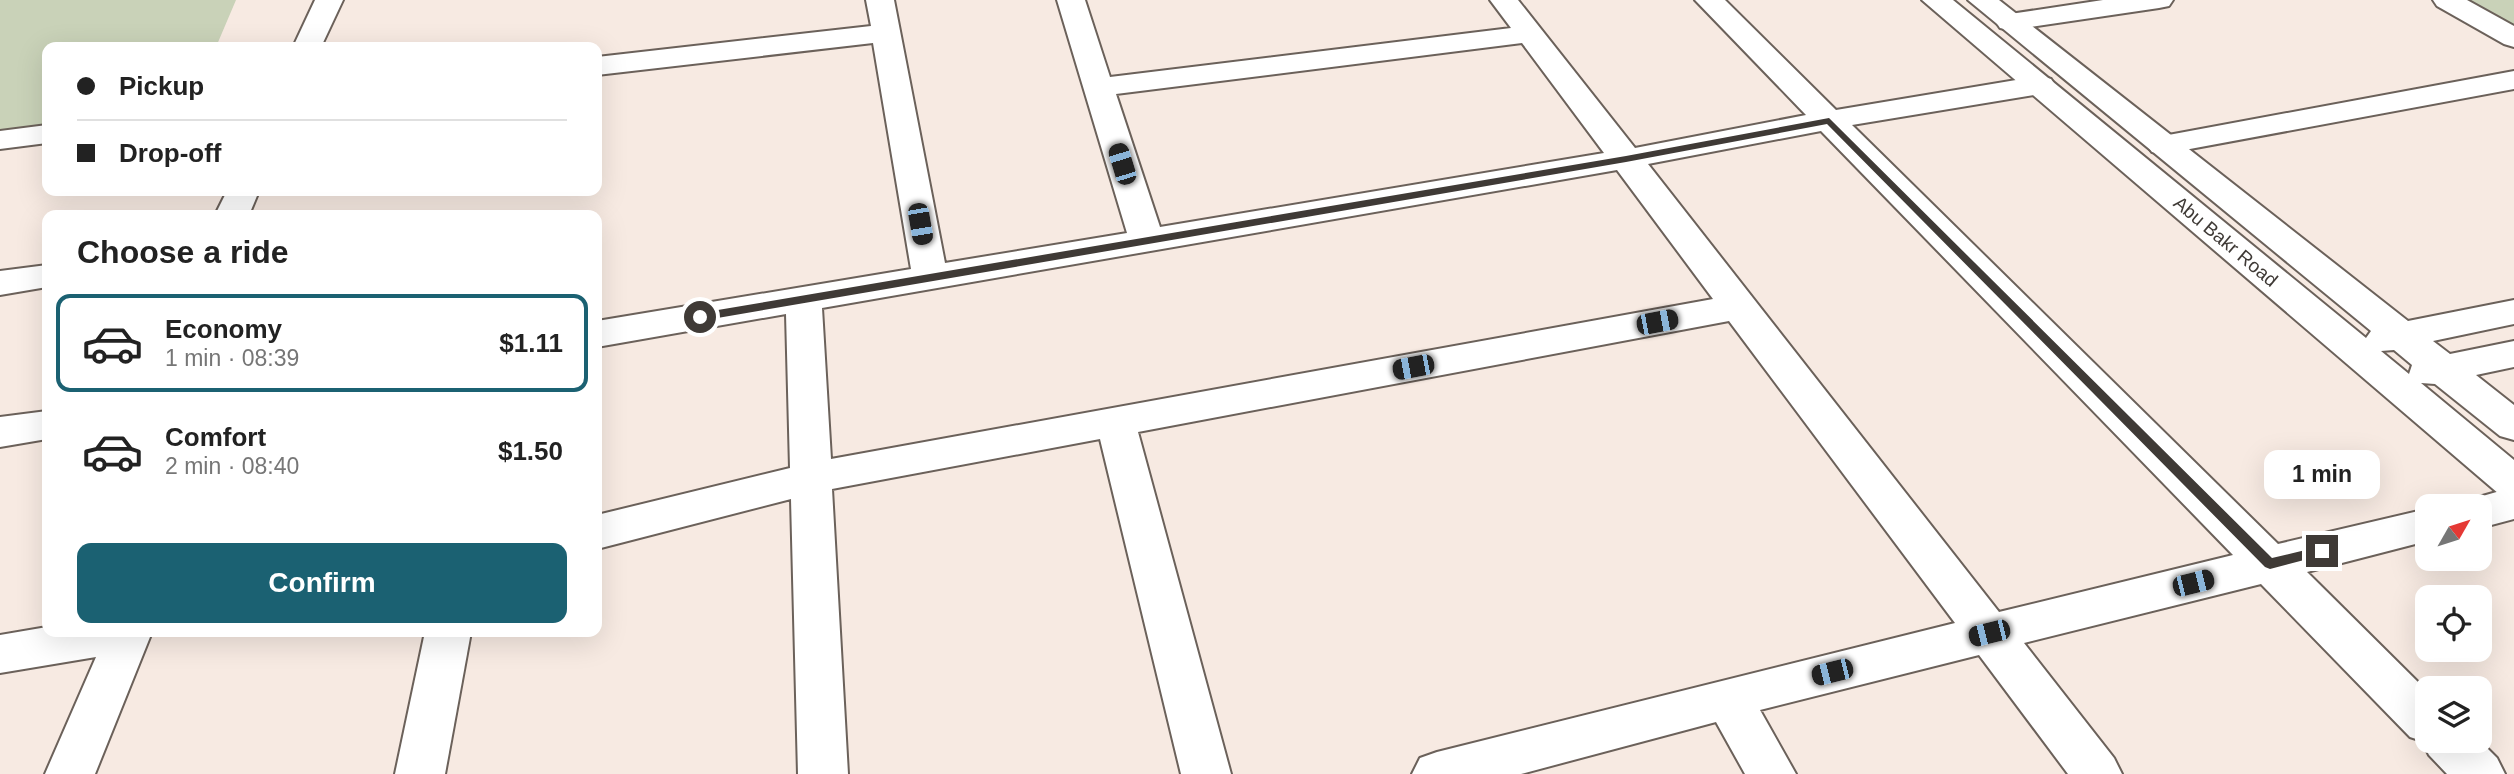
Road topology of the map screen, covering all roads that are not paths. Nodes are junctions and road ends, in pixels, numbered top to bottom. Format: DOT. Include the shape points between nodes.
graph roads {
  1 [pos="329,0"];
  2 [pos="880,0"];
  3 [pos="1071,0"];
  4 [pos="1504,0"];
  5 [pos="1709,0"];
  6 [pos="1936,0"];
  7 [pos="1983,0"];
  8 [pos="2159,0"];
  9 [pos="2447,0"];
  10 [pos="2010,22"];
  11 [pos="886,33"];
  12 [pos="1530,34"];
  13 [pos="2514,38"];
  14 [pos="309,42"];
  15 [pos="602,65"];
  16 [pos="2514,80"];
  17 [pos="2040,85"];
  18 [pos="1098,87"];
  19 [pos="1829,120"];
  20 [pos="42,135"];
  21 [pos="0,140"];
  22 [pos="2163,145"];
  23 [pos="1626,159"];
  24 [pos="1147,241"];
  25 [pos="42,277"];
  26 [pos="930,278"];
  27 [pos="0,283"];
  28 [pos="804,300"];
  29 [pos="1738,306"];
  30 [pos="2514,312"];
  31 [pos="602,333"];
  32 [pos="2402,335"];
  33 [pos="2351,346"];
  34 [pos="2514,354"];
  35 [pos="2443,369"];
  36 [pos="2388,378"];
  37 [pos="1116,422"];
  38 [pos="42,426"];
  39 [pos="2514,426"];
  40 [pos="0,432"];
  41 [pos="811,478"];
  42 [pos="2514,484"];
  43 [pos="2514,503"];
  44 [pos="2492,509"];
  45 [pos="2415,528"];
  46 [pos="602,531"];
  47 [pos="2270,564"];
  48 [pos="1989,633"];
  49 [pos="100,637"];
  50 [pos="127,637"];
  51 [pos="447,637"];
  52 [pos="0,654"];
  53 [pos="1728,698"];
  54 [pos="2415,710"];
  55 [pos="2459,753"];
  56 [pos="70,774"];
  57 [pos="420,774"];
  58 [pos="823,774"];
  59 [pos="1206,774"];
  60 [pos="1437,774"];
  61 [pos="1771,774"];
  62 [pos="2096,774"];
  63 [pos="2480,774"];
  1 -- 14 [label="street"];
  2 -- 11 [label="street"];
  3 -- 18 [label="street"];
  4 -- 12 [label="street"];
  5 -- 19 [label="street"];
  6 -- 17 [label="street, Abu Bakr Road"];
  7 -- 10 [label="street, Abu Bakr Road"];
  8 -- 10 [label="street"];
  9 -- 13 [label="street"];
  10 -- 22 [label="street, Abu Bakr Road"];
  11 -- 15 [label="street"];
  11 -- 26 [label="street"];
  12 -- 18 [label="street"];
  12 -- 23 [label="street"];
  16 -- 22 [label="street"];
  17 -- 19 [label="street"];
  17 -- 33 [label="street, Abu Bakr Road"];
  18 -- 24 [label="street"];
  19 -- 23 [label="street"];
  19 -- 47 [label="street"];
  20 -- 21 [label="street"];
  22 -- 32 [label="street, Abu Bakr Road"];
  23 -- 24 [label="street"];
  23 -- 29 [label="street"];
  24 -- 26 [label="street"];
  25 -- 27 [label="street"];
  26 -- 28 [label="street"];
  28 -- 31 [label="street"];
  28 -- 41 [label="street"];
  29 -- 37 [label="street"];
  29 -- 48 [label="street"];
  30 -- 32 [label="street"];
  32 -- 33 [label="street"];
  32 -- 35 [label="street, Abu Bakr Road"];
  33 -- 36 [label="street, Abu Bakr Road"];
  34 -- 35 [label="street"];
  35 -- 36 [label="street"];
  35 -- 39 [label="street, Abu Bakr Road"];
  36 -- 42 [label="street, Abu Bakr Road"];
  37 -- 41 [label="street"];
  37 -- 59 [label="street"];
  38 -- 40 [label="street"];
  41 -- 46 [label="street"];
  41 -- 58 [label="street"];
  43 -- 44 [label="street"];
  45 -- 47 [label="street"];
  47 -- 48 [label="street"];
  47 -- 54 [label="street"];
  48 -- 53 [label="street"];
  48 -- 62 [label="street"];
  49 -- 52 [label="street"];
  50 -- 56 [label="street"];
  51 -- 57 [label="street"];
  53 -- 60 [label="street"];
  53 -- 61 [label="street"];
  55 -- 63 [label="street"];
}
